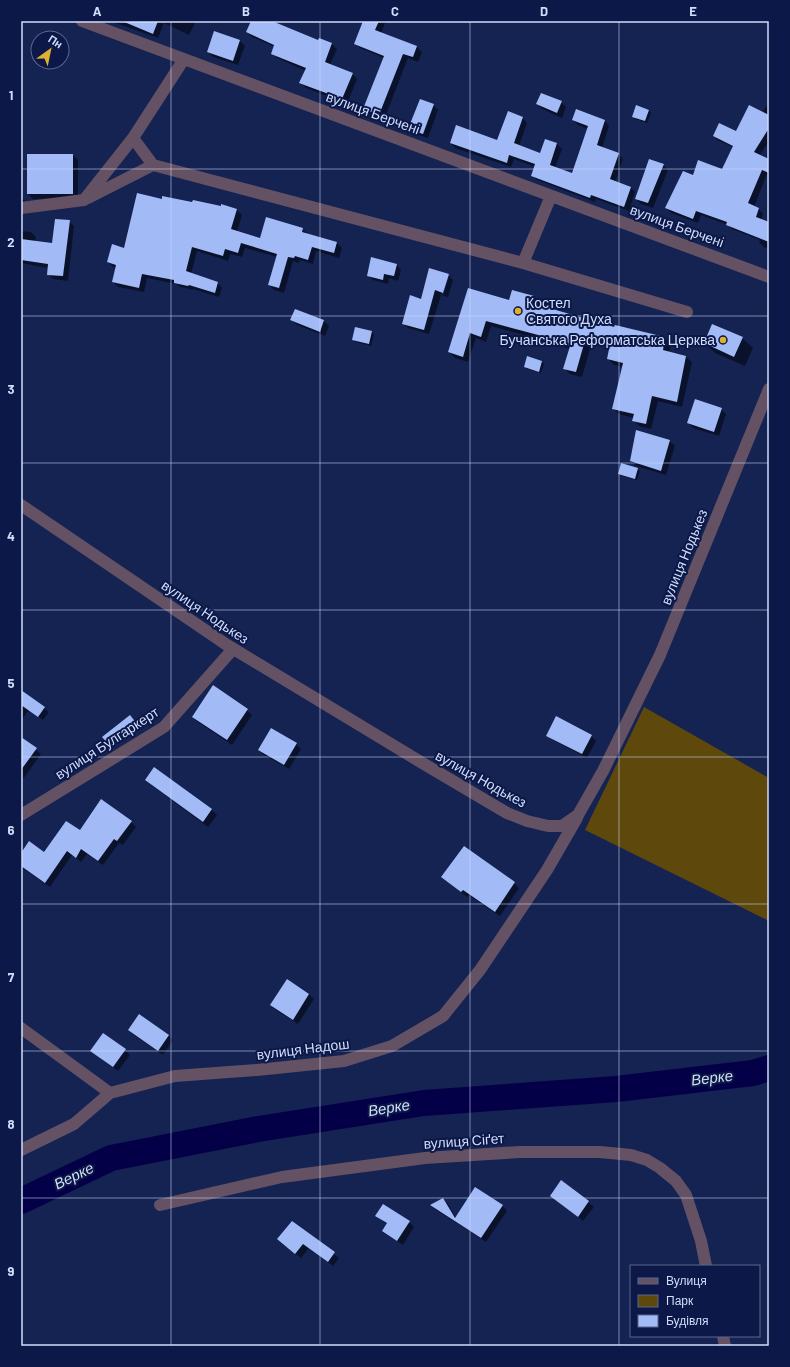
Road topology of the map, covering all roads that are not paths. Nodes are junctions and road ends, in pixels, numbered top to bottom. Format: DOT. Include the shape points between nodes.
graph roads {
  1 [pos="82,21"];
  2 [pos="184,59"];
  3 [pos="133,138"];
  4 [pos="153,165"];
  5 [pos="551,196"];
  6 [pos="84,200"];
  7 [pos="21,208"];
  8 [pos="523,263"];
  9 [pos="769,277"];
  10 [pos="687,312"];
  11 [pos="769,389"];
  12 [pos="21,505"];
  13 [pos="233,649"];
  14 [pos="21,815"];
  15 [pos="578,815"];
  16 [pos="21,1028"];
  17 [pos="110,1093"];
  18 [pos="21,1150"];
  19 [pos="160,1206"];
  20 [pos="706,1265"];
  1 -- 2 [label="street, вулиця Берчені"];
  2 -- 3 [label="street"];
  2 -- 5 [label="street, вулиця Берчені"];
  3 -- 4 [label="street"];
  3 -- 6 [label="street"];
  4 -- 6 [label="street"];
  4 -- 8 [label="street"];
  5 -- 8 [label="street"];
  5 -- 9 [label="street, вулиця Берчені"];
  6 -- 7 [label="street"];
  8 -- 10 [label="street"];
  11 -- 15 [label="street, вулиця Нодькез" via="660,655 603,771"];
  12 -- 13 [label="street, вулиця Нодькез"];
  13 -- 14 [label="street, вулиця Булгаркерт" via="164,727"];
  13 -- 15 [label="street, вулиця Нодькез" via="507,813 548,826 562,826"];
  15 -- 17 [label="street, вулиця Надош" via="547,870 485,964 443,1016 392,1046 344,1061 175,1076"];
  16 -- 17 [label="street"];
  17 -- 18 [label="street, вулиця Надош" via="74,1124"];
  19 -- 20 [label="street, вулиця Сіґет" via="282,1177 417,1159 520,1152 600,1152 631,1155 660,1168 676,1180 686,1194"];
}
